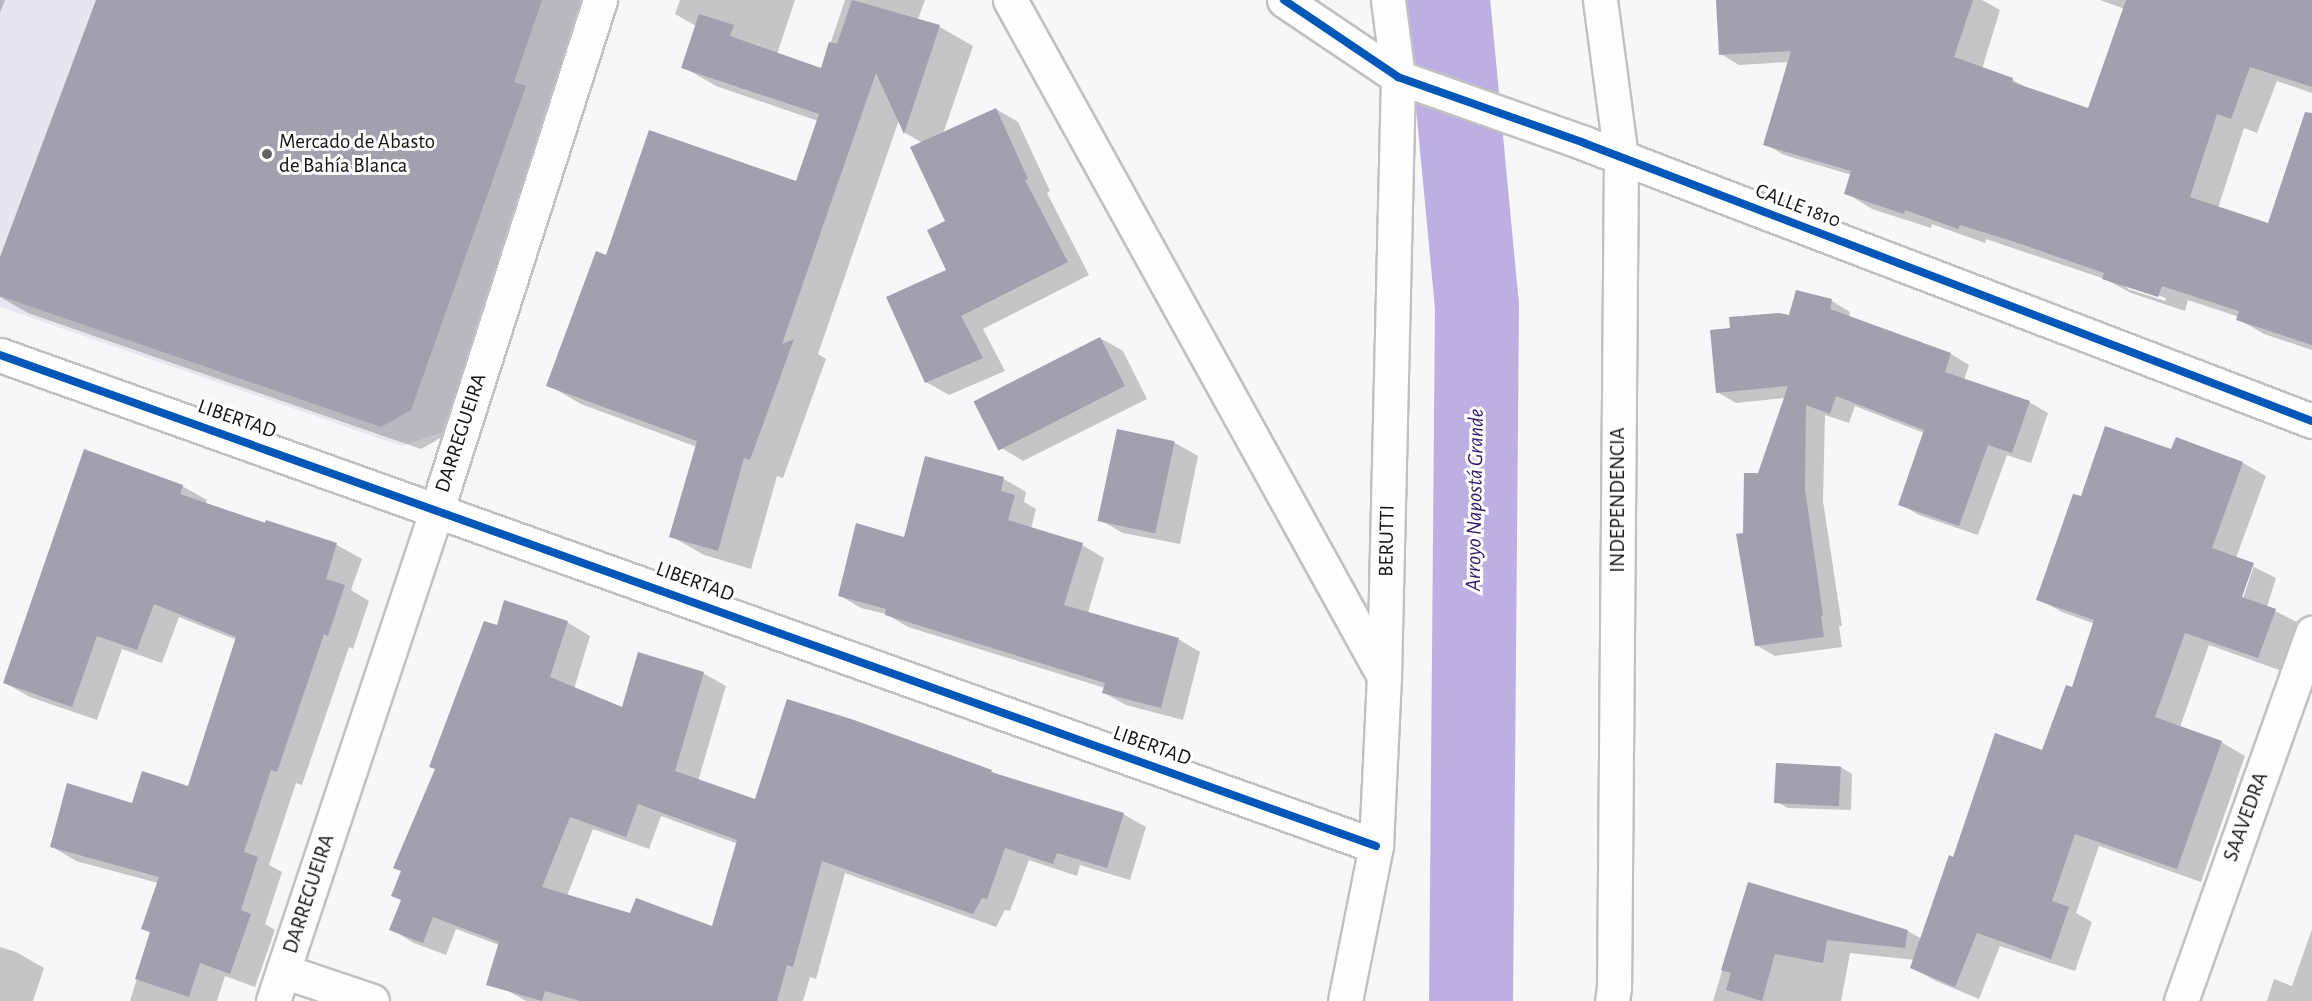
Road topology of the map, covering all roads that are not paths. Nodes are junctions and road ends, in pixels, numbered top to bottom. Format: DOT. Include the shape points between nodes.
graph roads {
  1 [pos="600,0"];
  2 [pos="1010,0"];
  3 [pos="1284,0"];
  4 [pos="1388,0"];
  5 [pos="1600,0"];
  6 [pos="1398,77"];
  7 [pos="1621,158"];
  8 [pos="0,355"];
  9 [pos="2312,422"];
  10 [pos="437,508"];
  11 [pos="2312,633"];
  12 [pos="1384,676"];
  13 [pos="1376,846"];
  14 [pos="284,971"];
  15 [pos="273,1001"];
  16 [pos="372,1001"];
  17 [pos="1345,1001"];
  18 [pos="1612,1001"];
  19 [pos="2181,1001"];
  1 -- 10 [label="street, DARREGUEIRA"];
  2 -- 12 [label="street"];
  3 -- 6 [label="street, CALLE 1810"];
  4 -- 6 [label="street, BERUTTI"];
  5 -- 7 [label="street, INDEPENDENCIA"];
  6 -- 7 [label="street, CALLE 1810"];
  6 -- 12 [label="street, BERUTTI"];
  7 -- 9 [label="street, CALLE 1810"];
  7 -- 18 [label="street, INDEPENDENCIA"];
  8 -- 10 [label="street, LIBERTAD"];
  10 -- 13 [label="street, LIBERTAD"];
  10 -- 14 [label="street, DARREGUEIRA"];
  11 -- 19 [label="street, SAAVEDRA"];
  12 -- 13 [label="street, BERUTTI"];
  13 -- 17 [label="street, BERUTTI"];
  14 -- 15 [label="street, DARREGUEIRA"];
  14 -- 16 [label="street"];
}
